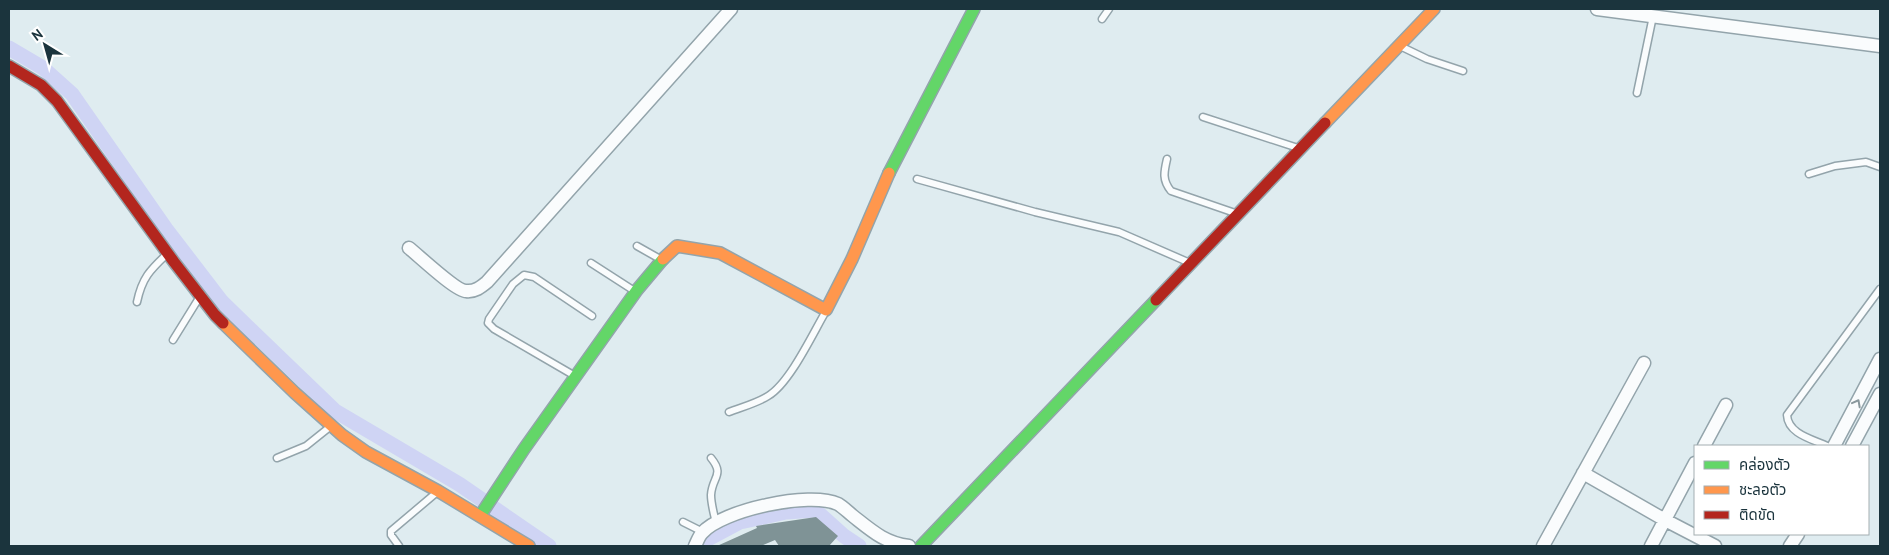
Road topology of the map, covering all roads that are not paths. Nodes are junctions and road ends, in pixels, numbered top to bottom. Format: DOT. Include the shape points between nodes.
graph roads {
  1 [pos="731,9"];
  2 [pos="974,9"];
  3 [pos="1109,9"];
  4 [pos="1434,9"];
  5 [pos="1597,9"];
  6 [pos="1653,16"];
  7 [pos="1102,19"];
  8 [pos="1399,46"];
  9 [pos="1880,46"];
  10 [pos="9,66"];
  11 [pos="1463,71"];
  12 [pos="1637,93"];
  13 [pos="1202,117"];
  14 [pos="1299,148"];
  15 [pos="1167,158"];
  16 [pos="1880,167"];
  17 [pos="1809,174"];
  18 [pos="917,179"];
  19 [pos="1239,214"];
  20 [pos="637,246"];
  21 [pos="409,248"];
  22 [pos="168,253"];
  23 [pos="662,260"];
  24 [pos="590,263"];
  25 [pos="1191,264"];
  26 [pos="1880,289"];
  27 [pos="637,293"];
  28 [pos="200,296"];
  29 [pos="137,302"];
  30 [pos="826,310"];
  31 [pos="592,316"];
  32 [pos="174,340"];
  33 [pos="1880,359"];
  34 [pos="1644,363"];
  35 [pos="577,377"];
  36 [pos="1880,394"];
  37 [pos="1726,405"];
  38 [pos="729,412"];
  39 [pos="331,425"];
  40 [pos="1705,445"];
  41 [pos="1825,445"];
  42 [pos="1835,445"];
  43 [pos="1853,445"];
  44 [pos="277,458"];
  45 [pos="711,458"];
  46 [pos="1694,465"];
  47 [pos="1583,474"];
  48 [pos="438,491"];
  49 [pos="482,512"];
  50 [pos="1664,520"];
  51 [pos="683,522"];
  52 [pos="716,522"];
  53 [pos="1797,535"];
  54 [pos="698,540"];
  55 [pos="399,546"];
  56 [pos="529,546"];
  57 [pos="909,546"];
  58 [pos="921,546"];
  59 [pos="1542,546"];
  60 [pos="1650,546"];
  61 [pos="1715,546"];
  62 [pos="1790,546"];
  1 -- 21 [label="street" via="487,282 476,290 465,292"];
  2 -- 30 [label="street" via="891,171 842,282"];
  3 -- 7 [label="lane"];
  4 -- 8 [label="street"];
  5 -- 6 [label="street"];
  6 -- 9 [label="street"];
  6 -- 12 [label="lane"];
  8 -- 11 [label="lane"];
  8 -- 14 [label="street"];
  10 -- 22 [label="street" via="41,85 57,101"];
  13 -- 14 [label="lane"];
  14 -- 19 [label="street"];
  15 -- 19 [label="lane" via="1163,174 1165,184 1171,190"];
  16 -- 17 [label="lane" via="1866,162"];
  18 -- 25 [label="lane" via="1119,232"];
  19 -- 25 [label="street"];
  20 -- 23 [label="lane"];
  22 -- 28 [label="street"];
  22 -- 29 [label="lane" via="147,273"];
  23 -- 27 [label="street"];
  23 -- 30 [label="street" via="677,246 720,252"];
  24 -- 27 [label="lane"];
  25 -- 58 [label="street"];
  26 -- 41 [label="lane" via="1786,415 1787,423 1793,429"];
  27 -- 35 [label="street"];
  28 -- 32 [label="lane"];
  28 -- 39 [label="street" via="244,344"];
  30 -- 38 [label="lane" via="777,389 767,397"];
  31 -- 35 [label="lane" via="534,277 524,275 513,284 488,323 494,330"];
  42 -- 33 [label="street, one-way"];
  34 -- 47 [label="street"];
  35 -- 49 [label="street"];
  36 -- 43 [label="street"];
  37 -- 40 [label="street"];
  39 -- 44 [label="lane" via="306,446"];
  39 -- 48 [label="street" via="366,452"];
  45 -- 52 [label="lane" via="718,473 711,497"];
  46 -- 50 [label="street"];
  47 -- 50 [label="street"];
  47 -- 59 [label="street"];
  48 -- 49 [label="street"];
  48 -- 55 [label="lane" via="391,531"];
  49 -- 56 [label="street"];
  50 -- 60 [label="street"];
  50 -- 61 [label="street"];
  51 -- 54 [label="lane"];
  52 -- 54 [label="street"];
  52 -- 57 [label="street" via="780,502 823,500 838,504 889,542"];
  53 -- 62 [label="street"];
}
